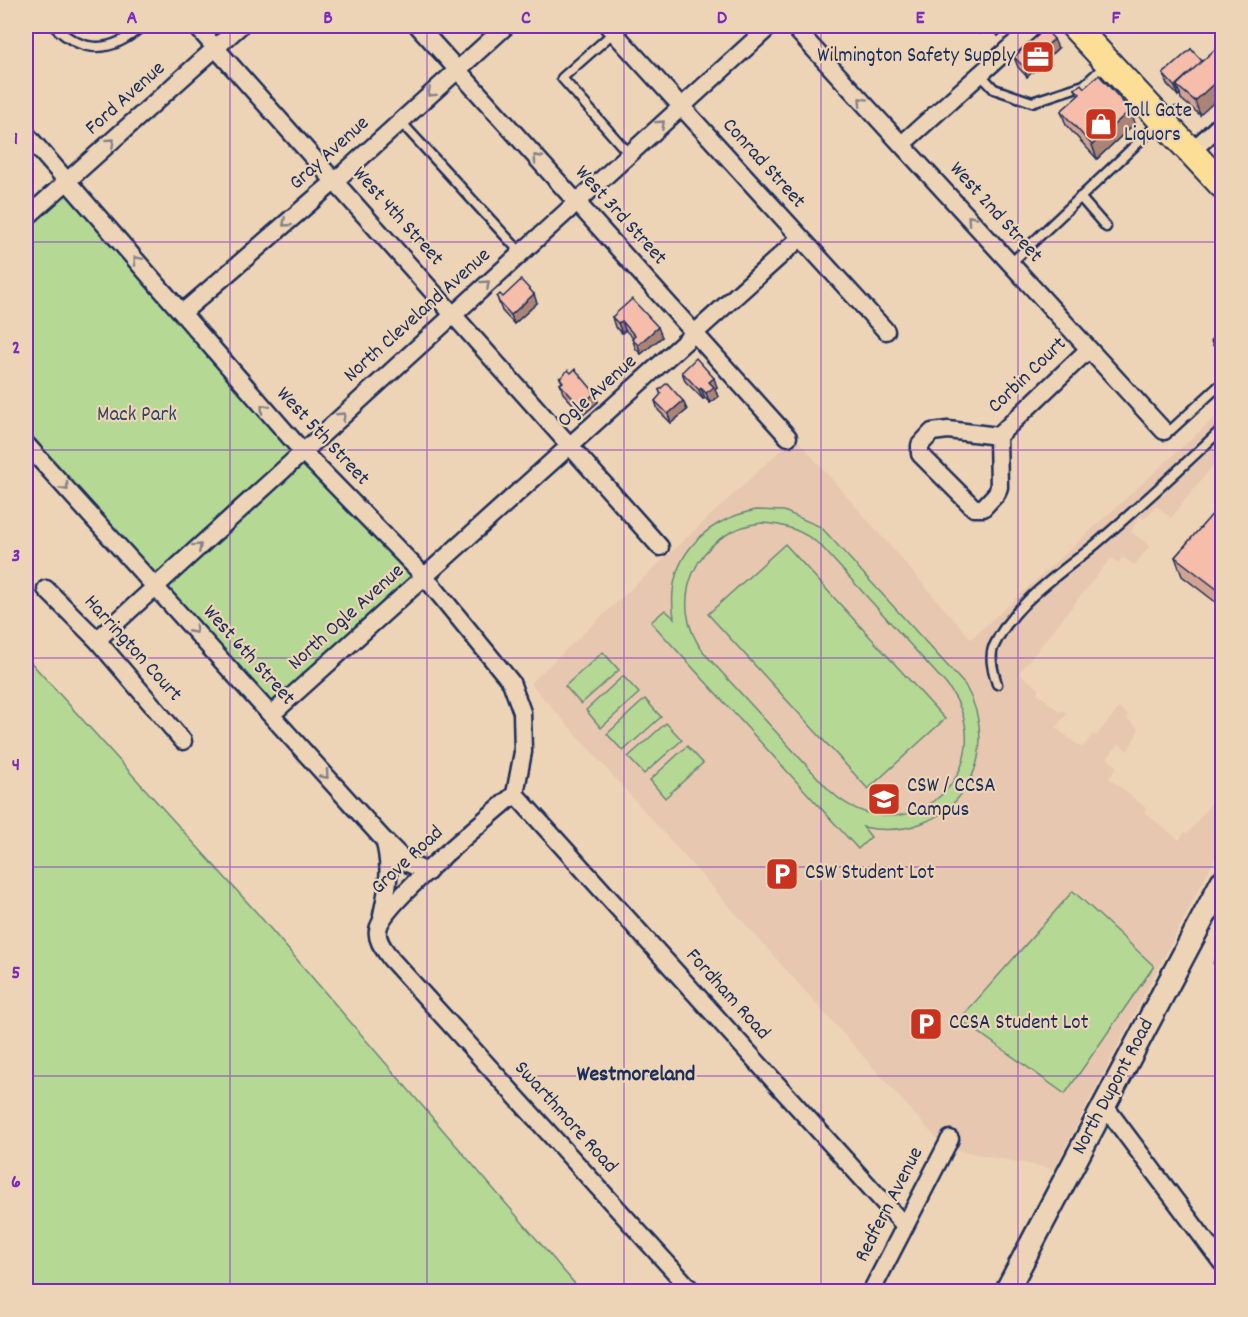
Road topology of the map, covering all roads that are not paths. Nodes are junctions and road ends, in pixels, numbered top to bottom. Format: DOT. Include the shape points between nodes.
graph roads {
  1 [pos="54,26"];
  2 [pos="142,26"];
  3 [pos="196,26"];
  4 [pos="240,26"];
  5 [pos="418,26"];
  6 [pos="506,26"];
  7 [pos="770,26"];
  8 [pos="793,26"];
  9 [pos="1034,26"];
  10 [pos="1074,26"];
  11 [pos="611,29"];
  12 [pos="216,48"];
  13 [pos="1107,64"];
  14 [pos="457,69"];
  15 [pos="980,74"];
  16 [pos="680,106"];
  17 [pos="1169,119"];
  18 [pos="400,121"];
  19 [pos="1222,123"];
  20 [pos="26,134"];
  21 [pos="902,144"];
  22 [pos="1191,152"];
  23 [pos="629,154"];
  24 [pos="68,181"];
  25 [pos="335,181"];
  26 [pos="1222,185"];
  27 [pos="1080,197"];
  28 [pos="577,202"];
  29 [pos="26,218"];
  30 [pos="1106,227"];
  31 [pos="800,238"];
  32 [pos="521,253"];
  33 [pos="1011,263"];
  34 [pos="182,313"];
  35 [pos="454,314"];
  36 [pos="886,330"];
  37 [pos="695,334"];
  38 [pos="1089,349"];
  39 [pos="1222,383"];
  40 [pos="1222,429"];
  41 [pos="1164,431"];
  42 [pos="788,436"];
  43 [pos="998,436"];
  44 [pos="26,444"];
  45 [pos="570,447"];
  46 [pos="303,452"];
  47 [pos="660,547"];
  48 [pos="426,578"];
  49 [pos="155,587"];
  50 [pos="46,589"];
  51 [pos="97,640"];
  52 [pos="997,684"];
  53 [pos="272,715"];
  54 [pos="183,741"];
  55 [pos="515,794"];
  56 [pos="383,839"];
  57 [pos="428,872"];
  58 [pos="1222,882"];
  59 [pos="381,919"];
  60 [pos="405,974"];
  61 [pos="1104,1105"];
  62 [pos="950,1139"];
  63 [pos="905,1226"];
  64 [pos="1222,1263"];
  65 [pos="693,1292"];
  66 [pos="871,1292"];
  67 [pos="1006,1292"];
  1 -- 2 [label="lane" via="80,45 111,46"];
  3 -- 12 [label="street, West 4th Street"];
  4 -- 12 [label="street, Ford Avenue"];
  5 -- 14 [label="street, West 3rd Street"];
  6 -- 14 [label="street, Gray Avenue"];
  7 -- 16 [label="street, North Cleveland Avenue"];
  21 -- 8 [label="street, West 2nd Street, one-way"];
  9 -- 15 [label="street"];
  10 -- 13 [label="main road"];
  11 -- 16 [label="street, Conrad Street"];
  11 -- 23 [label="lane" via="562,78"];
  24 -- 12 [label="street, Ford Avenue, one-way"];
  12 -- 25 [label="street, West 4th Street"];
  13 -- 15 [label="lane" via="1084,85 1032,102 994,89"];
  13 -- 17 [label="main road"];
  14 -- 18 [label="street, Gray Avenue, one-way"];
  28 -- 14 [label="street, West 3rd Street, one-way"];
  15 -- 21 [label="street"];
  23 -- 16 [label="street, North Cleveland Avenue, one-way"];
  16 -- 31 [label="street, Conrad Street"];
  17 -- 22 [label="main road"];
  17 -- 27 [label="lane"];
  18 -- 25 [label="street, Gray Avenue"];
  18 -- 32 [label="lane"];
  19 -- 22 [label="street"];
  20 -- 24 [label="street, West 5th Street"];
  33 -- 21 [label="street, West 2nd Street, one-way"];
  22 -- 26 [label="main road"];
  23 -- 28 [label="street, North Cleveland Avenue"];
  24 -- 29 [label="street, Ford Avenue"];
  34 -- 24 [label="street, West 5th Street, one-way"];
  25 -- 34 [label="street, Gray Avenue, one-way"];
  25 -- 35 [label="street, West 4th Street"];
  27 -- 30 [label="lane"];
  27 -- 33 [label="lane"];
  28 -- 32 [label="street, North Cleveland Avenue"];
  28 -- 37 [label="street, West 3rd Street"];
  31 -- 36 [label="street, Conrad Street"];
  31 -- 37 [label="street, Ogle Avenue"];
  35 -- 32 [label="street, North Cleveland Avenue, one-way"];
  33 -- 38 [label="street, West 2nd Street"];
  46 -- 34 [label="street, West 5th Street, one-way"];
  35 -- 45 [label="street, West 4th Street"];
  46 -- 35 [label="street, North Cleveland Avenue, one-way"];
  37 -- 42 [label="street, West 3rd Street"];
  37 -- 45 [label="street, Ogle Avenue"];
  38 -- 41 [label="street, West 2nd Street"];
  38 -- 43 [label="street, Corbin Court"];
  39 -- 41 [label="lane" via="1171,430"];
  40 -- 52 [label="lane" via="1018,612 992,651"];
  43 -- 43 [label="street, Corbin Court" via="999,487 983,508 974,508 920,454 920,445 932,432"];
  44 -- 49 [label="street, West 6th Street, one-way"];
  45 -- 47 [label="street, West 4th Street"];
  45 -- 48 [label="street, Ogle Avenue"];
  46 -- 48 [label="street, West 5th Street"];
  49 -- 46 [label="street, North Cleveland Avenue, one-way"];
  48 -- 53 [label="street, North Ogle Avenue"];
  48 -- 55 [label="street, West 5th Street" via="511,682 522,712 523,752"];
  49 -- 51 [label="street, North Cleveland Avenue"];
  49 -- 53 [label="street, West 6th Street, one-way"];
  50 -- 51 [label="street, Harrington Court"];
  51 -- 54 [label="street, Harrington Court"];
  53 -- 56 [label="street, West 6th Street, one-way"];
  55 -- 57 [label="street, Grove Road"];
  55 -- 63 [label="street, Fordham Road"];
  56 -- 57 [label="street" via="407,863"];
  56 -- 59 [label="street, West 6th Street" via="390,874"];
  57 -- 59 [label="street, Grove Road" via="403,892"];
  58 -- 61 [label="main road, North Dupont Road"];
  59 -- 60 [label="street, Grove Road" via="379,942"];
  60 -- 65 [label="street, Swarthmore Road"];
  61 -- 64 [label="street"];
  61 -- 67 [label="main road, North Dupont Road"];
  62 -- 63 [label="street, Redfern Avenue"];
  63 -- 66 [label="street, Redfern Avenue"];
}
